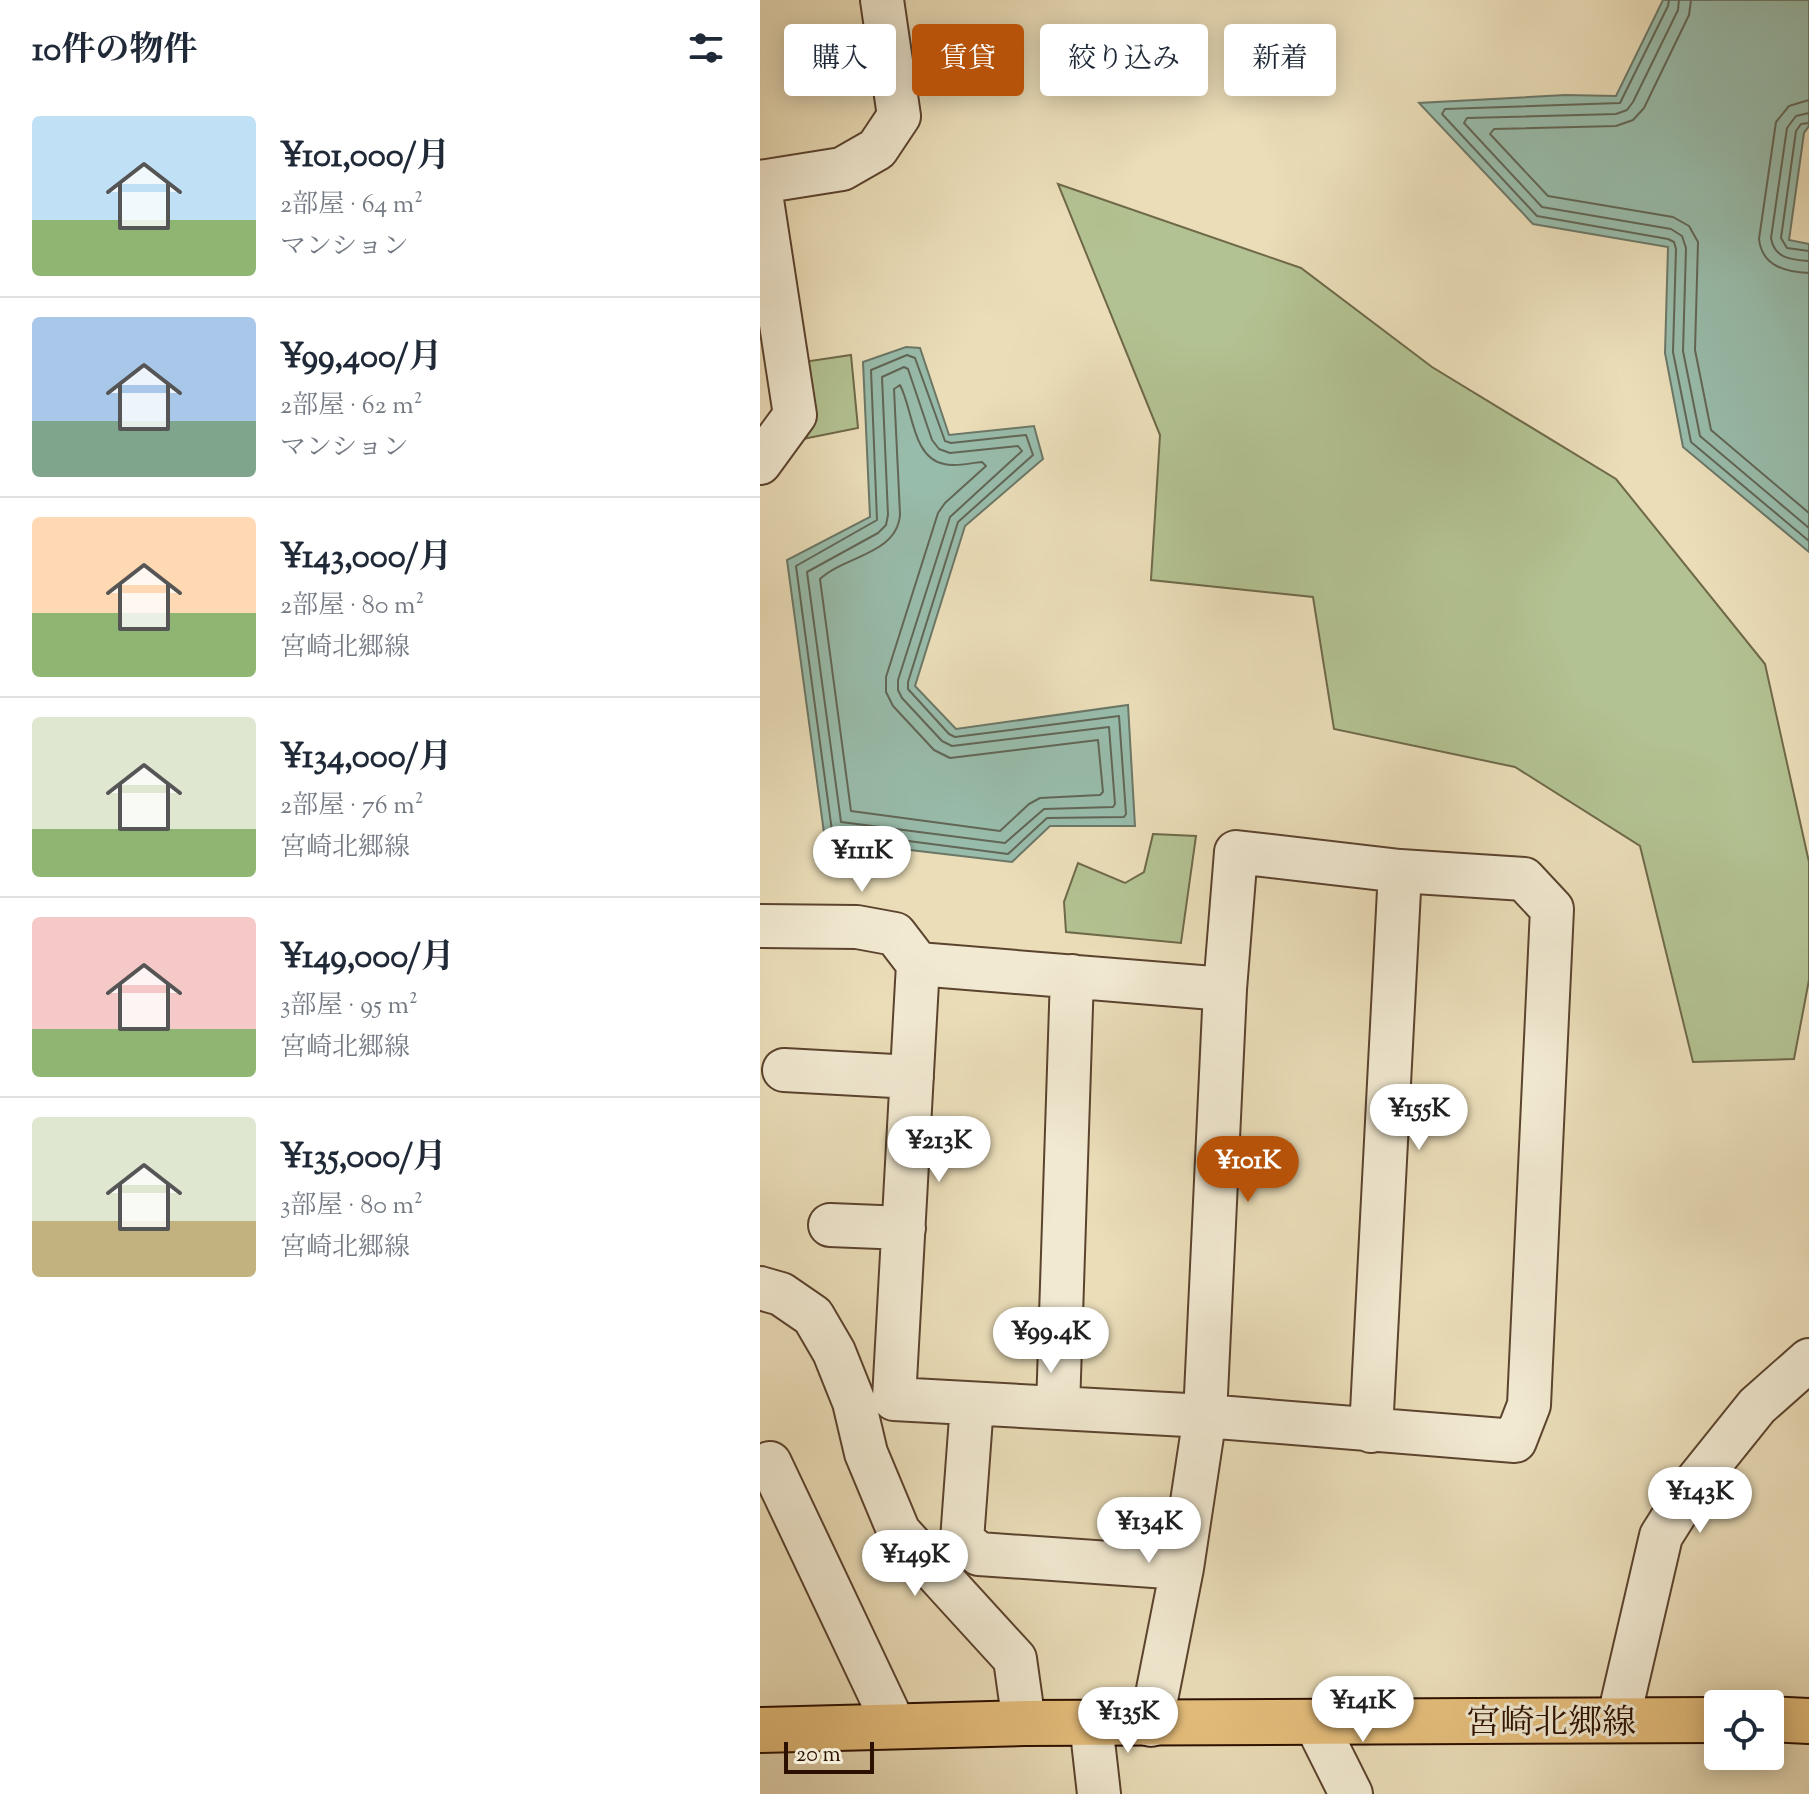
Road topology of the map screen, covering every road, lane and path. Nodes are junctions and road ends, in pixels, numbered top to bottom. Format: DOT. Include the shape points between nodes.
graph roads {
  1 [pos="882,0"];
  2 [pos="760,185"];
  3 [pos="760,463"];
  4 [pos="1400,871"];
  5 [pos="760,926"];
  6 [pos="918,964"];
  7 [pos="1072,976"];
  8 [pos="1225,989"];
  9 [pos="784,1070"];
  10 [pos="912,1077"];
  11 [pos="830,1225"];
  12 [pos="904,1228"];
  13 [pos="760,1288"];
  14 [pos="1809,1360"];
  15 [pos="972,1404"];
  16 [pos="1058,1408"];
  17 [pos="1205,1416"];
  18 [pos="1371,1431"];
  19 [pos="770,1463"];
  20 [pos="1182,1568"];
  21 [pos="1704,1720"];
  22 [pos="1784,1720"];
  23 [pos="1618,1721"];
  24 [pos="1809,1721"];
  25 [pos="1024,1723"];
  26 [pos="1091,1723"];
  27 [pos="1316,1724"];
  28 [pos="1151,1725"];
  29 [pos="895,1727"];
  30 [pos="760,1730"];
  31 [pos="1099,1794"];
  32 [pos="1351,1794"];
  1 -- 2 [label="street" via="899,116 877,149 842,169"];
  2 -- 3 [label="street" via="795,415"];
  4 -- 8 [label="street" via="1236,852"];
  4 -- 18 [label="street"];
  4 -- 18 [label="street" via="1524,879 1552,909 1529,1405 1515,1441"];
  5 -- 6 [label="street" via="857,927 895,934"];
  6 -- 7 [label="street"];
  6 -- 10 [label="street"];
  7 -- 8 [label="street"];
  7 -- 16 [label="street"];
  8 -- 17 [label="street"];
  9 -- 10 [label="street"];
  10 -- 12 [label="street"];
  11 -- 12 [label="street"];
  12 -- 15 [label="street" via="894,1399"];
  13 -- 25 [label="street" via="781,1294 813,1316 854,1402 866,1453 899,1532 1015,1659"];
  14 -- 23 [label="street" via="1757,1406 1692,1487 1661,1536"];
  15 -- 16 [label="street"];
  15 -- 20 [label="street" via="962,1540 979,1554"];
  16 -- 17 [label="street"];
  17 -- 18 [label="street"];
  17 -- 20 [label="street"];
  19 -- 29 [label="street"];
  20 -- 28 [label="street"];
  21 -- 23 [label="main road, 宮崎北郷線"];
  22 -- 24 [label="main road"];
  23 -- 27 [label="main road, 宮崎北郷線"];
  25 -- 26 [label="main road, 宮崎北郷線"];
  25 -- 29 [label="main road, 宮崎北郷線"];
  26 -- 28 [label="main road, 宮崎北郷線"];
  26 -- 31 [label="street"];
  27 -- 28 [label="main road, 宮崎北郷線"];
  27 -- 32 [label="street"];
  29 -- 30 [label="main road, 宮崎北郷線"];
}
